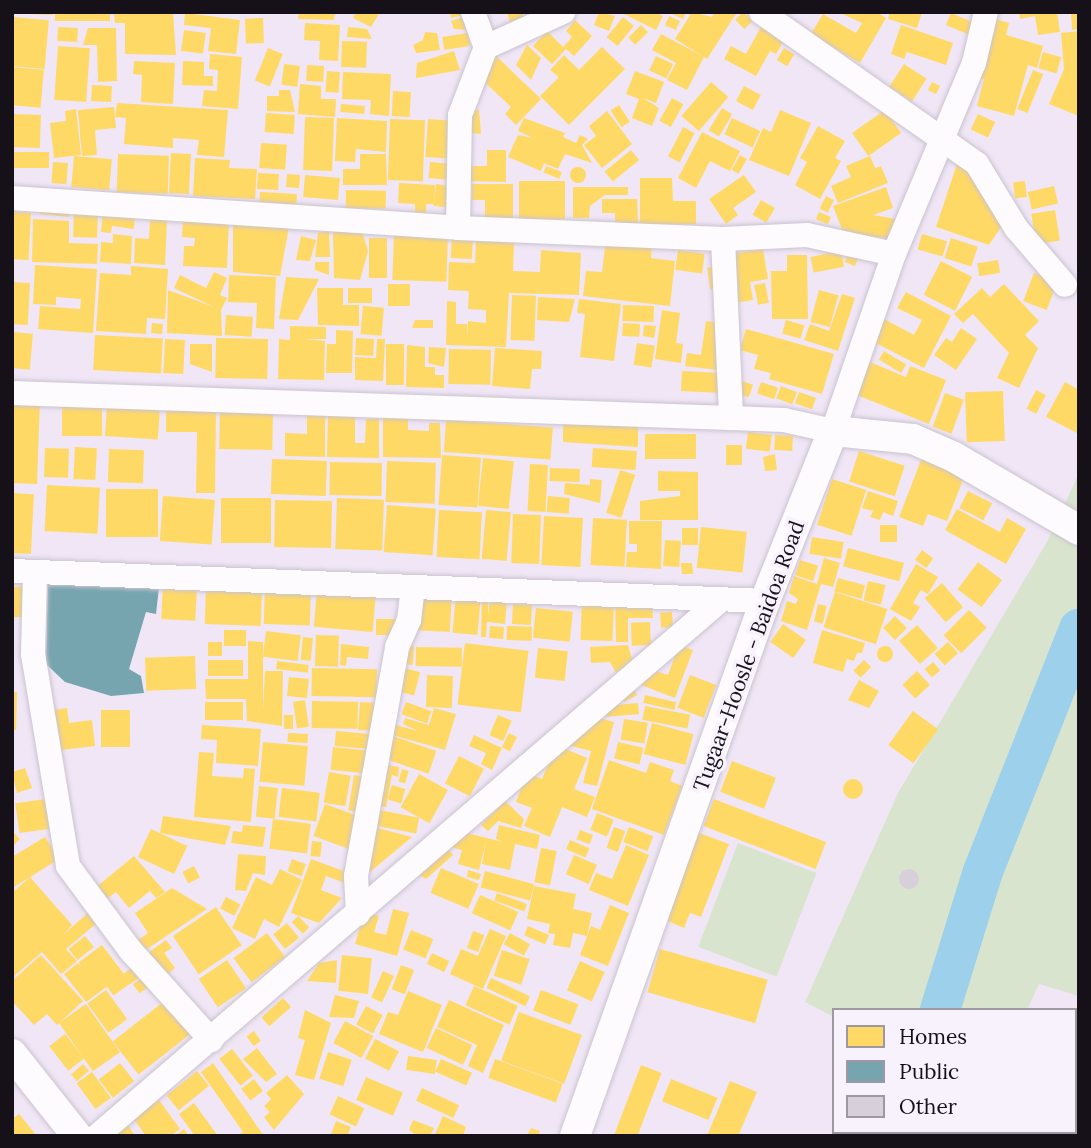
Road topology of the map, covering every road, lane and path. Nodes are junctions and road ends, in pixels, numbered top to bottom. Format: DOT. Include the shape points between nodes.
graph roads {
  1 [pos="473,12"];
  2 [pos="563,12"];
  3 [pos="761,12"];
  4 [pos="986,12"];
  5 [pos="486,47"];
  6 [pos="943,138"];
  7 [pos="12,198"];
  8 [pos="458,229"];
  9 [pos="723,239"];
  10 [pos="894,254"];
  11 [pos="1065,285"];
  12 [pos="12,393"];
  13 [pos="731,418"];
  14 [pos="833,431"];
  15 [pos="1066,523"];
  16 [pos="24,571"];
  17 [pos="413,587"];
  18 [pos="722,599"];
  19 [pos="765,601"];
  20 [pos="358,914"];
  21 [pos="211,1040"];
  22 [pos="12,1054"];
  23 [pos="78,1136"];
  24 [pos="97,1136"];
  25 [pos="575,1136"];
  1 -- 5 [label="street"];
  2 -- 5 [label="street"];
  3 -- 6 [label="street"];
  4 -- 6 [label="street" via="974,63"];
  5 -- 8 [label="street" via="460,116"];
  6 -- 10 [label="street"];
  6 -- 11 [label="street" via="977,164 1016,229"];
  7 -- 8 [label="street"];
  8 -- 9 [label="street"];
  9 -- 10 [label="street" via="807,235"];
  9 -- 13 [label="street"];
  10 -- 14 [label="street"];
  12 -- 13 [label="street"];
  13 -- 14 [label="street" via="784,420"];
  14 -- 15 [label="main road" via="913,439 954,457"];
  14 -- 19 [label="main road, Tugaar-Hoosle - Baidoa Road"];
  16 -- 17 [label="street"];
  16 -- 21 [label="street" via="68,866 131,951"];
  17 -- 18 [label="street"];
  17 -- 20 [label="street" via="408,620 397,647 356,876"];
  18 -- 19 [label="street"];
  18 -- 20 [label="street"];
  19 -- 25 [label="main road, Tugaar-Hoosle - Baidoa Road"];
  20 -- 21 [label="street"];
  21 -- 24 [label="street"];
  22 -- 23 [label="main road"];
}
